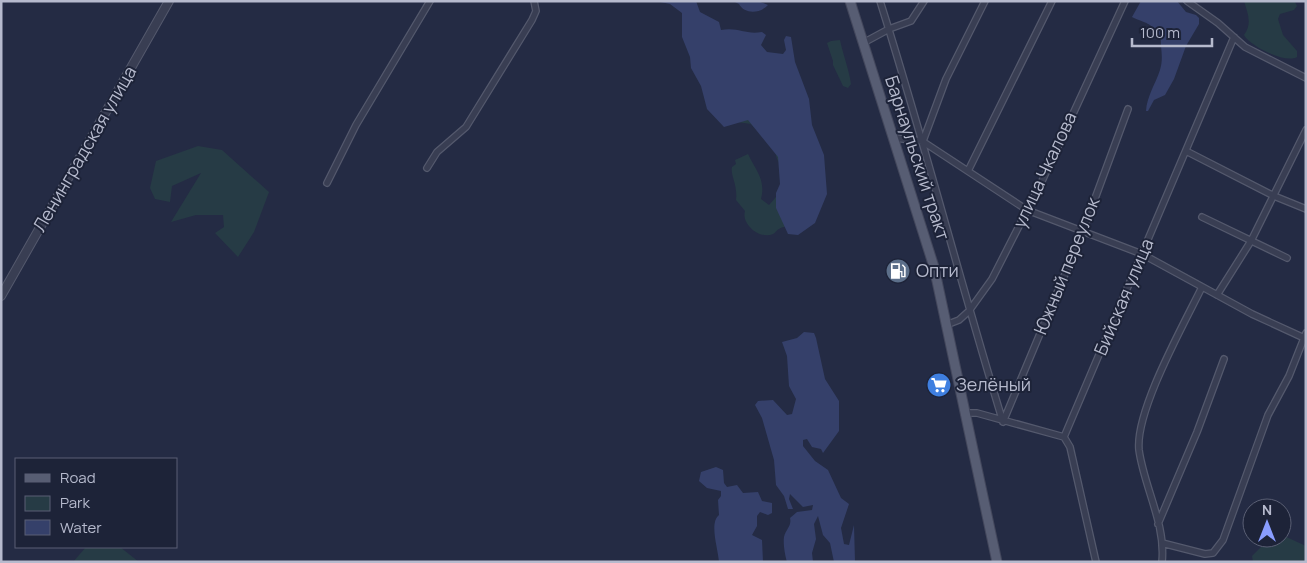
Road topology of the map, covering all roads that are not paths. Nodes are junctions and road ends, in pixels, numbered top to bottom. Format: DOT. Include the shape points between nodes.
graph roads {
  1 [pos="169,1"];
  2 [pos="430,1"];
  3 [pos="534,1"];
  4 [pos="850,1"];
  5 [pos="880,1"];
  6 [pos="924,1"];
  7 [pos="985,1"];
  8 [pos="1052,1"];
  9 [pos="1125,1"];
  10 [pos="1187,1"];
  11 [pos="889,29"];
  12 [pos="1234,37"];
  13 [pos="863,42"];
  14 [pos="1306,78"];
  15 [pos="1128,109"];
  16 [pos="1306,130"];
  17 [pos="894,138"];
  18 [pos="922,141"];
  19 [pos="1186,151"];
  20 [pos="427,168"];
  21 [pos="968,171"];
  22 [pos="327,183"];
  23 [pos="1274,196"];
  24 [pos="1306,209"];
  25 [pos="1027,210"];
  26 [pos="1202,217"];
  27 [pos="1082,231"];
  28 [pos="1251,241"];
  29 [pos="1142,254"];
  30 [pos="1287,258"];
  31 [pos="1202,287"];
  32 [pos="1217,295"];
  33 [pos="1,296"];
  34 [pos="968,311"];
  35 [pos="946,324"];
  36 [pos="1304,335"];
  37 [pos="1224,359"];
  38 [pos="965,413"];
  39 [pos="1003,422"];
  40 [pos="1064,437"];
  41 [pos="1158,524"];
  42 [pos="1162,543"];
  43 [pos="997,562"];
  44 [pos="1096,562"];
  45 [pos="1162,562"];
  1 -- 33 [label="street, Ленинградская улица"];
  2 -- 22 [label="street" via="356,126"];
  3 -- 20 [label="street" via="536,10 466,127 437,152"];
  4 -- 13 [label="main road, Барнаульский тракт"];
  5 -- 11 [label="street"];
  6 -- 11 [label="street" via="911,21"];
  7 -- 18 [label="street" via="946,78"];
  8 -- 21 [label="street"];
  9 -- 25 [label="street, улица Чкалова"];
  10 -- 12 [label="street"];
  11 -- 13 [label="street"];
  11 -- 18 [label="street"];
  12 -- 14 [label="street" via="1253,52"];
  12 -- 19 [label="street, Бийская улица"];
  13 -- 17 [label="main road, Барнаульский тракт"];
  15 -- 27 [label="street, Южный переулок"];
  16 -- 23 [label="street"];
  17 -- 18 [label="street"];
  17 -- 35 [label="main road, Барнаульский тракт" via="925,235"];
  18 -- 21 [label="street"];
  18 -- 34 [label="street"];
  19 -- 23 [label="street"];
  19 -- 29 [label="street, Бийская улица"];
  21 -- 25 [label="street"];
  23 -- 24 [label="street"];
  23 -- 28 [label="street"];
  25 -- 27 [label="street"];
  25 -- 34 [label="street, улица Чкалова" via="992,279"];
  26 -- 28 [label="street"];
  27 -- 29 [label="street"];
  27 -- 39 [label="street, Южный переулок"];
  28 -- 30 [label="street"];
  28 -- 32 [label="street"];
  29 -- 31 [label="street"];
  29 -- 40 [label="street, Бийская улица"];
  31 -- 32 [label="street"];
  31 -- 41 [label="street" via="1148,402 1140,430 1139,449"];
  32 -- 36 [label="street" via="1252,314"];
  34 -- 35 [label="street, улица Чкалова" via="959,320"];
  34 -- 39 [label="street"];
  35 -- 38 [label="main road, Барнаульский тракт"];
  36 -- 42 [label="street" via="1289,376 1268,415 1223,540 1213,552 1205,554"];
  37 -- 41 [label="street"];
  38 -- 39 [label="street" via="977,413"];
  38 -- 43 [label="main road, Барнаульский тракт"];
  39 -- 40 [label="street"];
  40 -- 44 [label="street" via="1070,447"];
  41 -- 42 [label="street"];
  42 -- 45 [label="street"];
}
